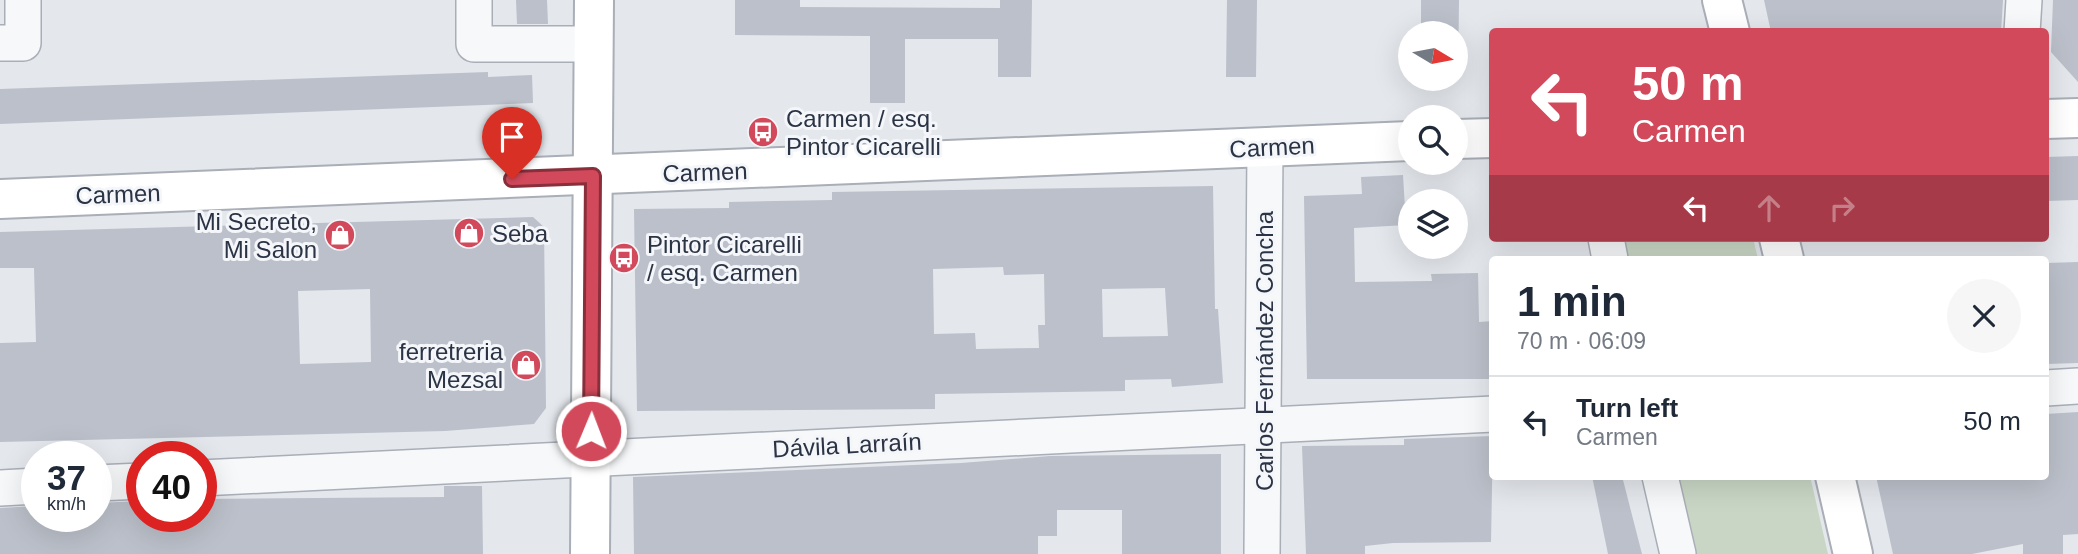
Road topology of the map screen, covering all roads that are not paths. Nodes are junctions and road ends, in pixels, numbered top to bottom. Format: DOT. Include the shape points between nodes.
graph roads {
  1 [pos="23,0"];
  2 [pos="474,0"];
  3 [pos="594,0"];
  4 [pos="1722,0"];
  5 [pos="2024,0"];
  6 [pos="1729,28"];
  7 [pos="2022,28"];
  8 [pos="0,43"];
  9 [pos="594,44"];
  10 [pos="2078,118"];
  11 [pos="2049,119"];
  12 [pos="1489,138"];
  13 [pos="1468,139"];
  14 [pos="1398,141"];
  15 [pos="1265,147"];
  16 [pos="593,176"];
  17 [pos="0,199"];
  18 [pos="2078,386"];
  19 [pos="2049,388"];
  20 [pos="1489,414"];
  21 [pos="1263,425"];
  22 [pos="591,458"];
  23 [pos="217,477"];
  24 [pos="1661,480"];
  25 [pos="1836,480"];
  26 [pos="21,487"];
  27 [pos="0,488"];
  28 [pos="590,554"];
  29 [pos="1262,554"];
  30 [pos="1678,554"];
  31 [pos="1853,554"];
  1 -- 8 [label="street" via="23,43"];
  2 -- 9 [label="street" via="474,44"];
  3 -- 9 [label="main road"];
  4 -- 6 [label="main road"];
  5 -- 7 [label="street"];
  9 -- 16 [label="main road"];
  10 -- 11 [label="main road"];
  12 -- 13 [label="main road"];
  14 -- 15 [label="main road, Carmen"];
  15 -- 16 [label="main road, Carmen"];
  15 -- 21 [label="street, Carlos Fernández Concha"];
  16 -- 17 [label="main road, Carmen"];
  16 -- 22 [label="main road"];
  18 -- 19 [label="street"];
  20 -- 21 [label="street, Dávila Larraín"];
  21 -- 22 [label="street, Dávila Larraín"];
  21 -- 29 [label="street, Carlos Fernández Concha"];
  22 -- 23 [label="street, Dávila Larraín"];
  22 -- 28 [label="main road"];
  24 -- 30 [label="street"];
  25 -- 31 [label="main road"];
  26 -- 27 [label="street"];
}
